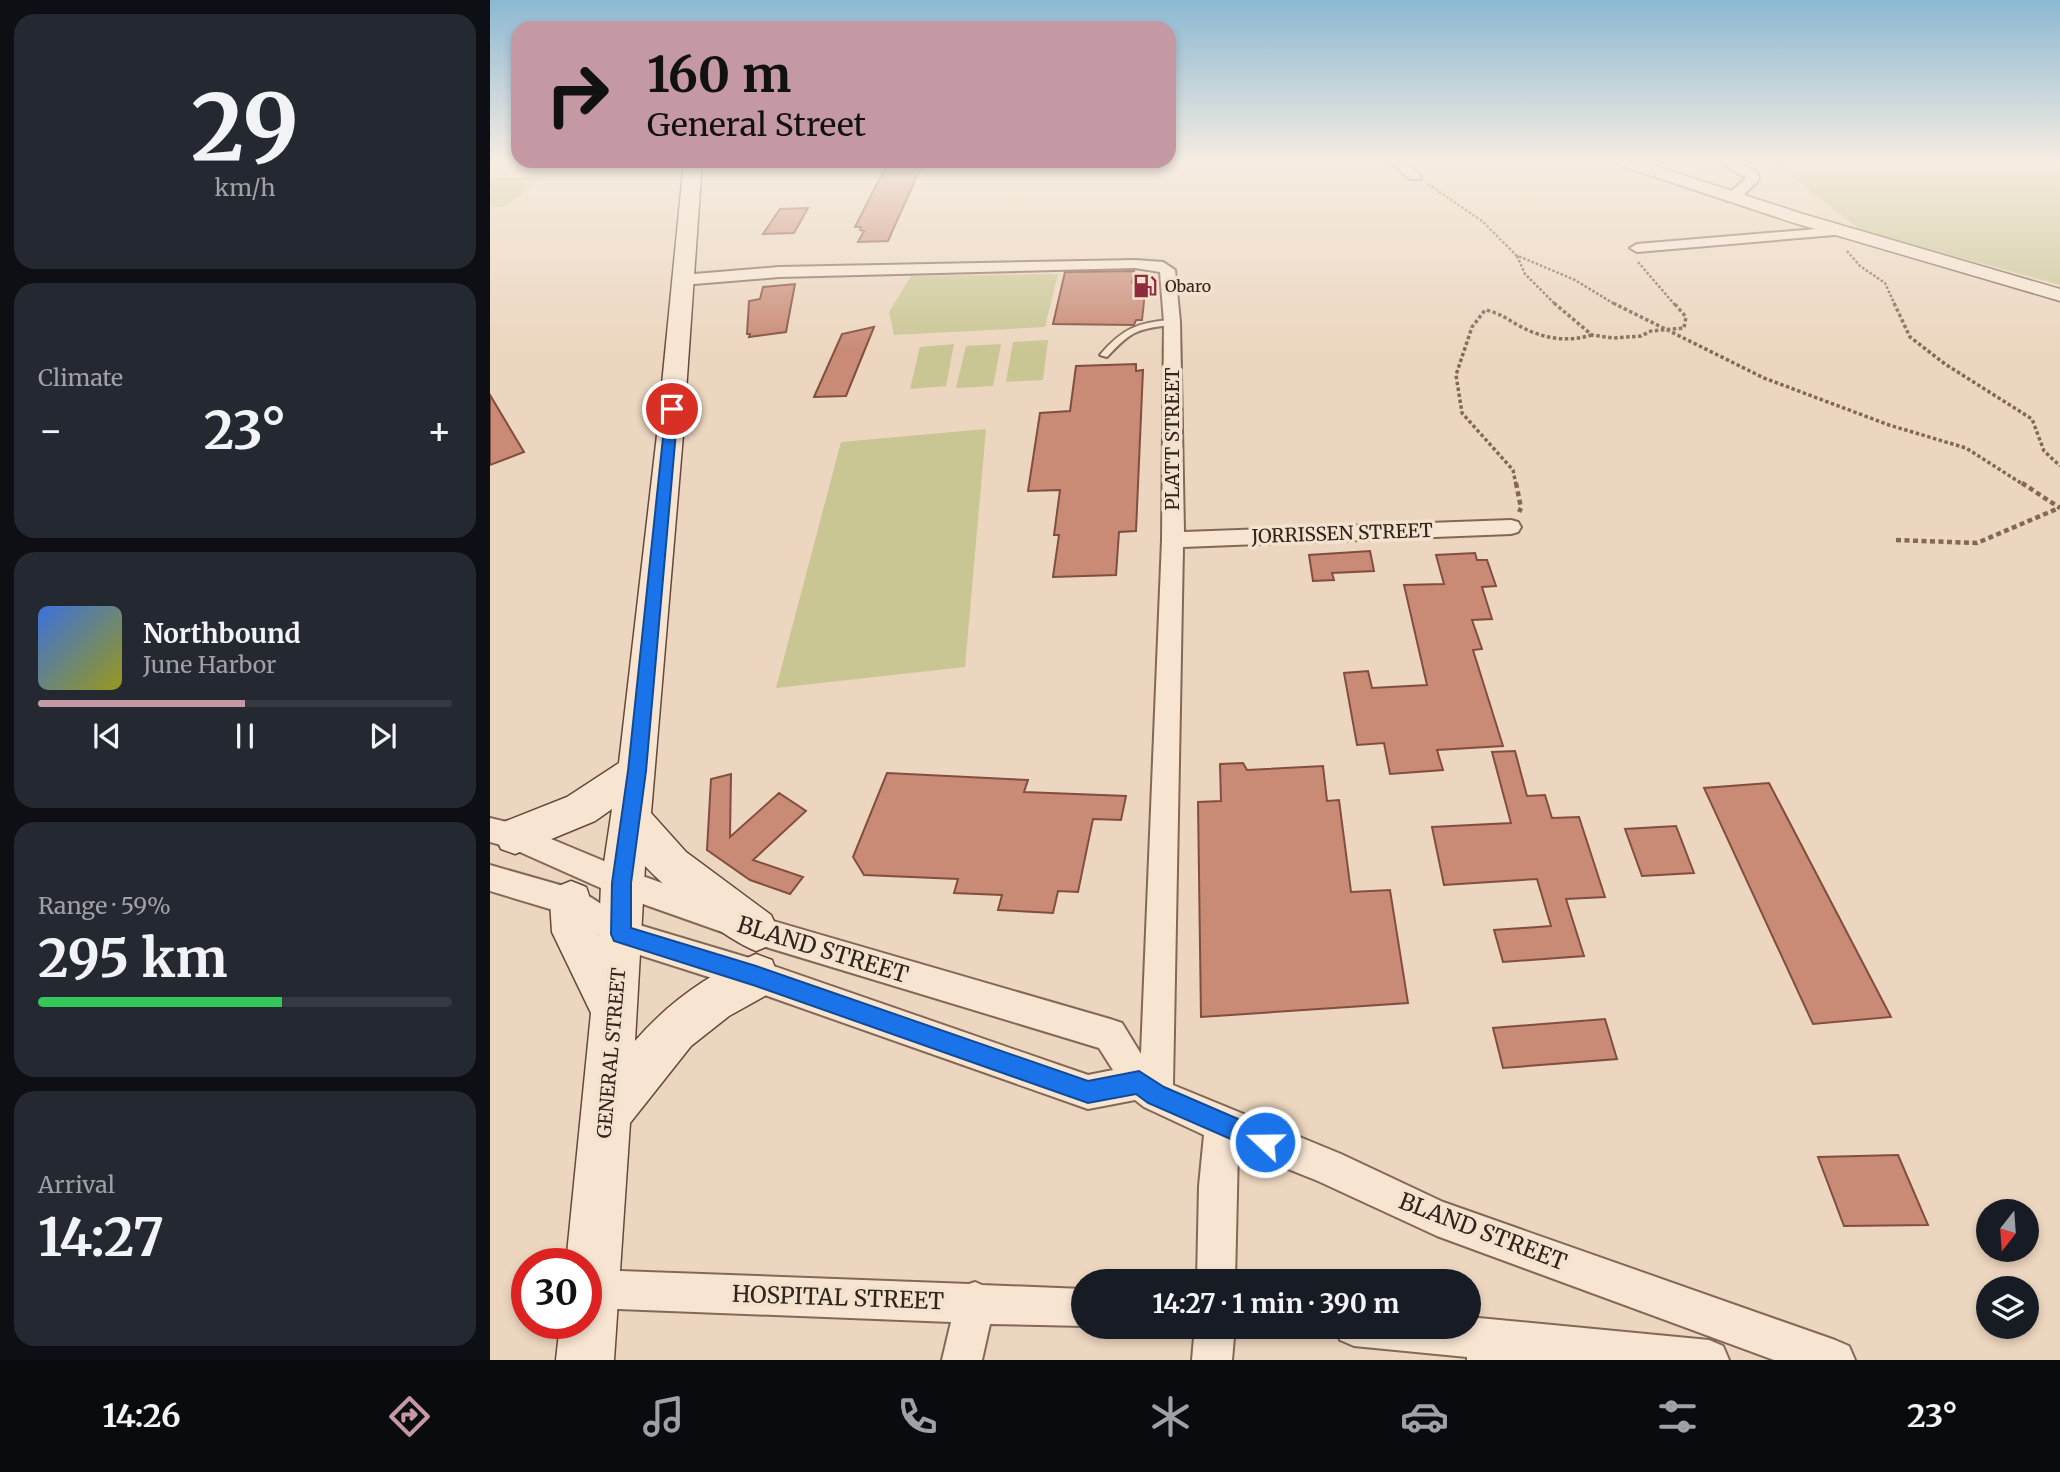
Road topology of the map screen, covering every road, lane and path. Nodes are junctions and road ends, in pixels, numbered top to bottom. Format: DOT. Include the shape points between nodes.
graph roads {
  1 [pos="687,223"];
  2 [pos="1485,223"];
  3 [pos="1816,223"];
  4 [pos="1841,231"];
  5 [pos="1819,233"];
  6 [pos="1637,248"];
  7 [pos="1516,255"];
  8 [pos="682,280"];
  9 [pos="2060,295"];
  10 [pos="1172,322"];
  11 [pos="1669,330"];
  12 [pos="1592,335"];
  13 [pos="1104,355"];
  14 [pos="2060,466"];
  15 [pos="2060,508"];
  16 [pos="1511,527"];
  17 [pos="1173,540"];
  18 [pos="1896,540"];
  19 [pos="637,771"];
  20 [pos="631,816"];
  21 [pos="503,833"];
  22 [pos="490,878"];
  23 [pos="622,883"];
  24 [pos="571,901"];
  25 [pos="756,930"];
  26 [pos="621,934"];
  27 [pos="756,976"];
  28 [pos="614,1010"];
  29 [pos="1148,1089"];
  30 [pos="605,1115"];
  31 [pos="1222,1125"];
  32 [pos="596,1248"];
  33 [pos="1216,1269"];
  34 [pos="602,1289"];
  35 [pos="975,1301"];
  36 [pos="1071,1307"];
  37 [pos="587,1339"];
  38 [pos="1214,1339"];
  39 [pos="1429,1339"];
  40 [pos="1486,1349"];
  41 [pos="1812,1358"];
  42 [pos="585,1360"];
  43 [pos="962,1360"];
  44 [pos="1212,1360"];
  45 [pos="1709,1360"];
  1 -- 8 [label="main road, GENERAL STREET"];
  2 -- 7 [label="path"];
  3 -- 4 [label="street"];
  4 -- 5 [label="street"];
  4 -- 9 [label="street"];
  5 -- 6 [label="street"];
  5 -- 14 [label="path" via="1885,283 1910,337 2032,419 2044,452"];
  6 -- 11 [label="path" via="1633,253 1637,261 1686,317 1684,328"];
  7 -- 11 [label="path" via="1575,280"];
  7 -- 12 [label="path" via="1525,274"];
  8 -- 10 [label="street, PLATT STREET" via="779,272 1148,264 1166,268 1169,274"];
  8 -- 19 [label="main road, GENERAL STREET"];
  10 -- 13 [label="lane" via="1129,329"];
  10 -- 17 [label="street, PLATT STREET"];
  11 -- 12 [label="path" via="1613,338"];
  11 -- 15 [label="path" via="1764,378 1889,425 1966,447"];
  12 -- 16 [label="path" via="1570,341 1533,334 1485,310 1463,347 1456,374 1462,413 1513,470 1521,508"];
  15 -- 18 [label="path" via="1977,543"];
  16 -- 17 [label="street, JORRISSEN STREET"];
  17 -- 29 [label="street, PLATT STREET"];
  19 -- 20 [label="main road, GENERAL STREET"];
  19 -- 21 [label="main road" via="581,809"];
  20 -- 23 [label="main road, GENERAL STREET"];
  20 -- 25 [label="main road" via="669,866"];
  21 -- 23 [label="street, BLAND STREET"];
  22 -- 24 [label="street"];
  23 -- 25 [label="street, BLAND STREET"];
  23 -- 26 [label="main road, GENERAL STREET"];
  24 -- 26 [label="street"];
  24 -- 28 [label="main road" via="574,932"];
  25 -- 29 [label="street, BLAND STREET" via="1110,1035"];
  26 -- 27 [label="street"];
  26 -- 28 [label="main road, GENERAL STREET"];
  27 -- 29 [label="street" via="1088,1092"];
  27 -- 30 [label="main road" via="713,1000 675,1030"];
  28 -- 30 [label="main road, GENERAL STREET"];
  29 -- 31 [label="street, BLAND STREET"];
  30 -- 32 [label="main road, GENERAL STREET"];
  31 -- 33 [label="street"];
  31 -- 41 [label="street, BLAND STREET" via="1328,1167 1437,1218"];
  34 -- 35 [label="street, HOSPITAL STREET"];
  35 -- 36 [label="street, HOSPITAL STREET"];
  35 -- 43 [label="street"];
  37 -- 42 [label="main road, GENERAL STREET"];
  38 -- 44 [label="street"];
  39 -- 40 [label="street"];
  40 -- 45 [label="street"];
}
